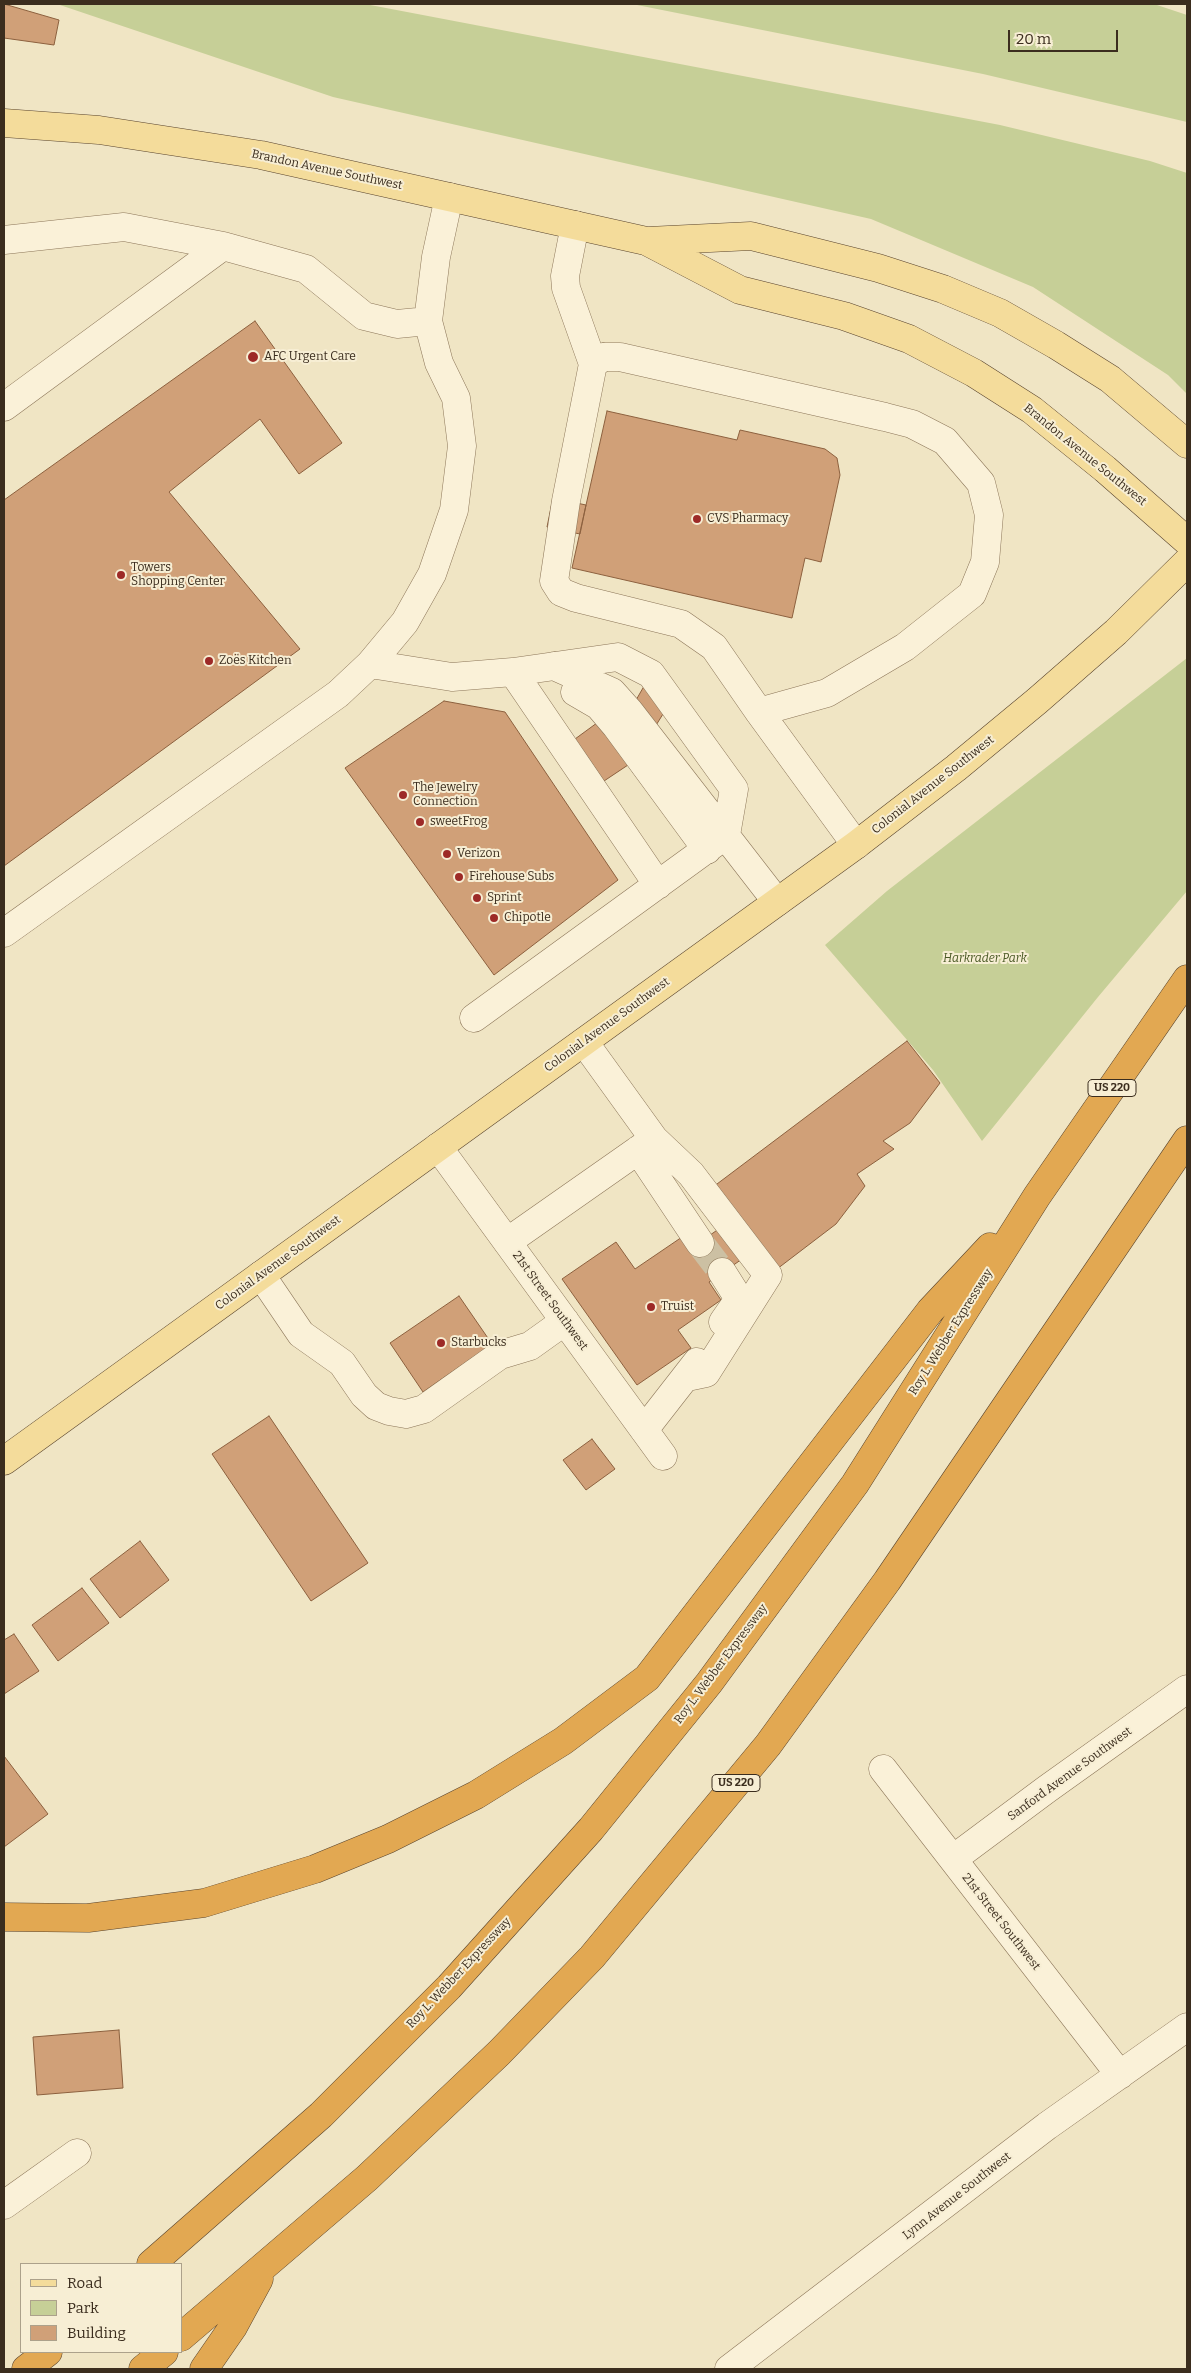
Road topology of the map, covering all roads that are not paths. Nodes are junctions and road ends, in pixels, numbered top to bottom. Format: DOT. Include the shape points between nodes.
graph roads {
  1 [pos="4,123"];
  2 [pos="448,197"];
  3 [pos="575,225"];
  4 [pos="4,240"];
  5 [pos="646,241"];
  6 [pos="223,246"];
  7 [pos="428,321"];
  8 [pos="593,364"];
  9 [pos="4,407"];
  10 [pos="1187,444"];
  11 [pos="1187,541"];
  12 [pos="1187,562"];
  13 [pos="370,664"];
  14 [pos="533,669"];
  15 [pos="760,712"];
  16 [pos="721,833"];
  17 [pos="856,846"];
  18 [pos="658,885"];
  19 [pos="777,902"];
  20 [pos="4,933"];
  21 [pos="1187,979"];
  22 [pos="474,1018"];
  23 [pos="584,1042"];
  24 [pos="1187,1140"];
  25 [pos="646,1144"];
  26 [pos="438,1147"];
  27 [pos="1037,1196"];
  28 [pos="507,1242"];
  29 [pos="700,1243"];
  30 [pos="722,1272"];
  31 [pos="261,1275"];
  32 [pos="565,1321"];
  33 [pos="687,1377"];
  34 [pos="644,1430"];
  35 [pos="663,1456"];
  36 [pos="4,1462"];
  37 [pos="1187,1689"];
  38 [pos="883,1769"];
  39 [pos="953,1859"];
  40 [pos="4,1917"];
  41 [pos="1187,2027"];
  42 [pos="1120,2075"];
  43 [pos="77,2153"];
  44 [pos="4,2205"];
  45 [pos="152,2263"];
  46 [pos="267,2264"];
  47 [pos="182,2336"];
  48 [pos="47,2353"];
  49 [pos="163,2353"];
  50 [pos="26,2369"];
  51 [pos="143,2369"];
  52 [pos="204,2369"];
  53 [pos="729,2369"];
  1 -- 2 [label="main road, Brandon Avenue Southwest" via="99,130 261,155"];
  2 -- 3 [label="main road, Brandon Avenue Southwest"];
  2 -- 7 [label="street"];
  3 -- 5 [label="main road, Brandon Avenue Southwest"];
  3 -- 8 [label="street" via="565,276 566,288"];
  4 -- 6 [label="street" via="124,227"];
  5 -- 10 [label="main road, Brandon Avenue Southwest" via="751,236 878,268 943,289 1000,314 1110,379"];
  5 -- 11 [label="main road, Brandon Avenue Southwest" via="740,290 844,316 908,339 974,373 1032,410"];
  6 -- 7 [label="street" via="306,269 364,316 397,324"];
  6 -- 9 [label="street"];
  7 -- 13 [label="street" via="439,363 456,398 462,446 454,510 432,574 405,622"];
  8 -- 15 [label="street" via="554,581 561,592 576,598 681,624 714,647"];
  8 -- 15 [label="street" via="603,357 620,357 912,424 945,441 981,483 989,515 985,562 972,594 905,647 827,693"];
  12 -- 17 [label="main road, Colonial Avenue Southwest" via="1116,632 1037,701"];
  13 -- 14 [label="street" via="452,677"];
  13 -- 20 [label="street" via="338,694"];
  14 -- 16 [label="street" via="599,706"];
  14 -- 16 [label="street" via="618,657 651,674 734,789"];
  14 -- 18 [label="street"];
  15 -- 17 [label="street"];
  16 -- 18 [label="street"];
  16 -- 19 [label="street"];
  17 -- 19 [label="main road, Colonial Avenue Southwest"];
  18 -- 22 [label="street"];
  19 -- 23 [label="main road, Colonial Avenue Southwest"];
  21 -- 27 [label="highway, Roy L. Webber Expressway / US 220"];
  23 -- 25 [label="street"];
  23 -- 26 [label="main road, Colonial Avenue Southwest"];
  24 -- 46 [label="highway, US 220" via="887,1580 768,1745 592,1957 499,2053 367,2178"];
  25 -- 28 [label="street"];
  25 -- 29 [label="street"];
  25 -- 33 [label="street" via="692,1174 768,1275 706,1373"];
  26 -- 28 [label="street, 21st Street Southwest"];
  26 -- 31 [label="main road, Colonial Avenue Southwest"];
  27 -- 40 [label="highway" via="930,1312 646,1678 563,1741 467,1800 388,1839 315,1868 204,1903 88,1918"];
  27 -- 45 [label="highway, Roy L. Webber Expressway / US 220" via="855,1484 709,1683 591,1829 449,1987 322,2115"];
  28 -- 32 [label="street, 21st Street Southwest"];
  30 -- 33 [label="street" via="739,1299"];
  31 -- 32 [label="street" via="301,1334 342,1363 364,1395 376,1406 406,1414 424,1409 500,1356 530,1346"];
  31 -- 36 [label="main road, Colonial Avenue Southwest"];
  32 -- 34 [label="street, 21st Street Southwest"];
  33 -- 34 [label="street"];
  34 -- 35 [label="street, 21st Street Southwest"];
  37 -- 39 [label="street, Sanford Avenue Southwest"];
  38 -- 39 [label="street, 21st Street Southwest"];
  39 -- 42 [label="street, 21st Street Southwest"];
  41 -- 42 [label="street, Lynn Avenue Southwest"];
  42 -- 53 [label="street, Lynn Avenue Southwest" via="1047,2126"];
  43 -- 44 [label="street"];
  46 -- 47 [label="highway, US 220"];
  46 -- 52 [label="highway" via="233,2327"];
  48 -- 50 [label="highway"];
  49 -- 51 [label="highway"];
}
